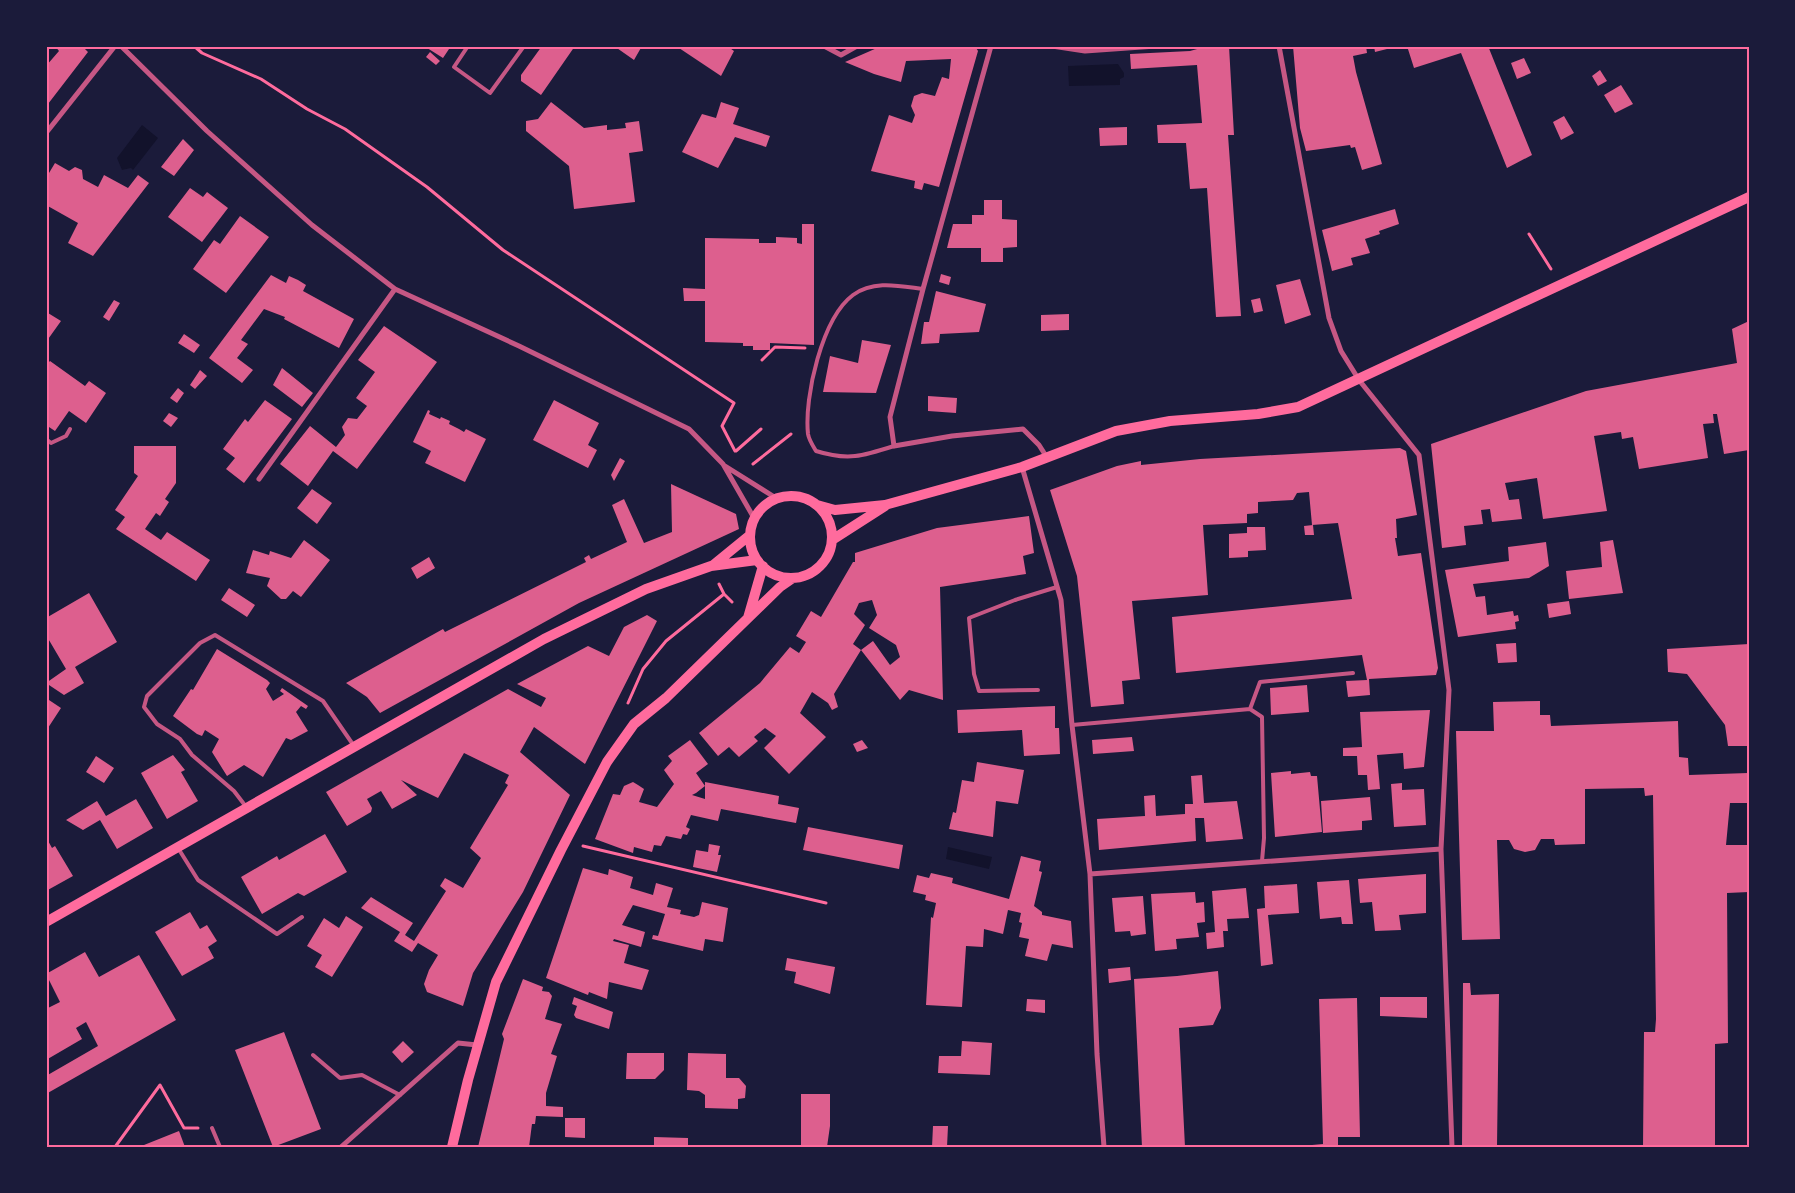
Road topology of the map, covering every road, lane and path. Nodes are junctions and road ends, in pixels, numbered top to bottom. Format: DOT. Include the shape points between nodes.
graph roads {
  1 [pos="115,46"];
  2 [pos="121,46"];
  3 [pos="194,46"];
  4 [pos="468,46"];
  5 [pos="524,46"];
  6 [pos="824,46"];
  7 [pos="857,46"];
  8 [pos="991,46"];
  9 [pos="1052,46"];
  10 [pos="1156,46"];
  11 [pos="1279,46"];
  12 [pos="46,133"];
  13 [pos="1749,197"];
  14 [pos="1529,234"];
  15 [pos="1560,285"];
  16 [pos="395,289"];
  17 [pos="923,290"];
  18 [pos="821,349"];
  19 [pos="762,360"];
  20 [pos="1359,380"];
  21 [pos="808,422"];
  22 [pos="70,429"];
  23 [pos="761,429"];
  24 [pos="46,439"];
  25 [pos="894,446"];
  26 [pos="735,450"];
  27 [pos="740,455"];
  28 [pos="1046,456"];
  29 [pos="745,461"];
  30 [pos="723,464"];
  31 [pos="1022,467"];
  32 [pos="259,478"];
  33 [pos="776,498"];
  34 [pos="818,505"];
  35 [pos="885,506"];
  36 [pos="754,518"];
  37 [pos="750,535"];
  38 [pos="832,540"];
  39 [pos="760,563"];
  40 [pos="711,566"];
  41 [pos="793,578"];
  42 [pos="1056,587"];
  43 [pos="748,619"];
  44 [pos="1353,673"];
  45 [pos="1038,690"];
  46 [pos="627,704"];
  47 [pos="1250,709"];
  48 [pos="1072,726"];
  49 [pos="355,748"];
  50 [pos="247,810"];
  51 [pos="565,842"];
  52 [pos="178,848"];
  53 [pos="1441,849"];
  54 [pos="1262,861"];
  55 [pos="1090,874"];
  56 [pos="826,903"];
  57 [pos="302,917"];
  58 [pos="46,922"];
  59 [pos="477,1045"];
  60 [pos="313,1055"];
  61 [pos="400,1095"];
  62 [pos="212,1128"];
  63 [pos="115,1147"];
  64 [pos="220,1147"];
  65 [pos="341,1147"];
  66 [pos="452,1147"];
  67 [pos="1104,1147"];
  68 [pos="1452,1147"];
  1 -- 12 [label="street"];
  2 -- 16 [label="street" via="312,225"];
  3 -- 26 [label="path" via="202,53 261,79 345,129 420,182 503,250 734,403 722,426"];
  4 -- 5 [label="lane" via="454,67 490,93"];
  6 -- 7 [label="street" via="841,55"];
  8 -- 17 [label="street"];
  9 -- 10 [label="street" via="1085,51"];
  11 -- 20 [label="street" via="1329,318 1341,351"];
  13 -- 15 [label="main road"];
  14 -- 15 [label="path"];
  15 -- 20 [label="main road"];
  16 -- 30 [label="street" via="689,429"];
  16 -- 32 [label="street"];
  17 -- 18 [label="lane" via="884,284 853,295 838,310 826,330"];
  17 -- 25 [label="street" via="890,417"];
  18 -- 19 [label="path" via="774,347"];
  18 -- 21 [label="lane" via="808,407"];
  20 -- 28 [label="main road" via="1298,407 1258,414 1170,421 1116,431"];
  20 -- 53 [label="street" via="1419,455 1448,690"];
  21 -- 25 [label="lane" via="808,436 816,451 837,458 861,457"];
  21 -- 29 [label="path" via="750,466"];
  22 -- 24 [label="lane" via="66,436 52,443"];
  23 -- 26 [label="path"];
  25 -- 28 [label="street" via="1023,429"];
  26 -- 27 [label="path"];
  26 -- 30 [label="path"];
  28 -- 31 [label="main road"];
  30 -- 33 [label="street"];
  30 -- 36 [label="street"];
  31 -- 35 [label="main road"];
  31 -- 42 [label="street"];
  33 -- 34 [label="main road" via="798,496"];
  33 -- 36 [label="main road"];
  34 -- 35 [label="main road" via="835,510"];
  34 -- 38 [label="main road" via="831,527"];
  35 -- 38 [label="main road"];
  36 -- 37 [label="main road"];
  37 -- 39 [label="main road"];
  37 -- 40 [label="main road"];
  38 -- 41 [label="main road" via="830,552 816,570"];
  39 -- 40 [label="main road"];
  39 -- 41 [label="main road" via="772,573"];
  39 -- 43 [label="main road"];
  40 -- 49 [label="main road" via="646,589 544,640"];
  41 -- 43 [label="main road"];
  42 -- 45 [label="lane" via="969,618 974,674 979,692"];
  42 -- 48 [label="street" via="1061,600"];
  43 -- 46 [label="path" via="724,594 666,641 643,669"];
  43 -- 51 [label="main road" via="666,698 634,724 607,762"];
  44 -- 47 [label="lane" via="1260,682"];
  47 -- 48 [label="lane"];
  47 -- 54 [label="lane" via="1262,717"];
  48 -- 55 [label="street"];
  49 -- 50 [label="main road"];
  49 -- 50 [label="lane" via="323,701 215,635 200,643 147,696 144,708 157,724 180,739 192,755 234,791"];
  50 -- 52 [label="main road"];
  51 -- 56 [label="path"];
  51 -- 59 [label="main road" via="496,982"];
  52 -- 57 [label="lane" via="198,880 277,934"];
  52 -- 58 [label="main road"];
  53 -- 54 [label="street"];
  53 -- 68 [label="street"];
  54 -- 55 [label="street"];
  55 -- 67 [label="street"];
  59 -- 61 [label="street" via="458,1043"];
  59 -- 66 [label="main road"];
  60 -- 61 [label="lane" via="340,1078 362,1074"];
  61 -- 65 [label="street"];
  62 -- 63 [label="path" via="184,1128 160,1085"];
  62 -- 64 [label="lane"];
}
